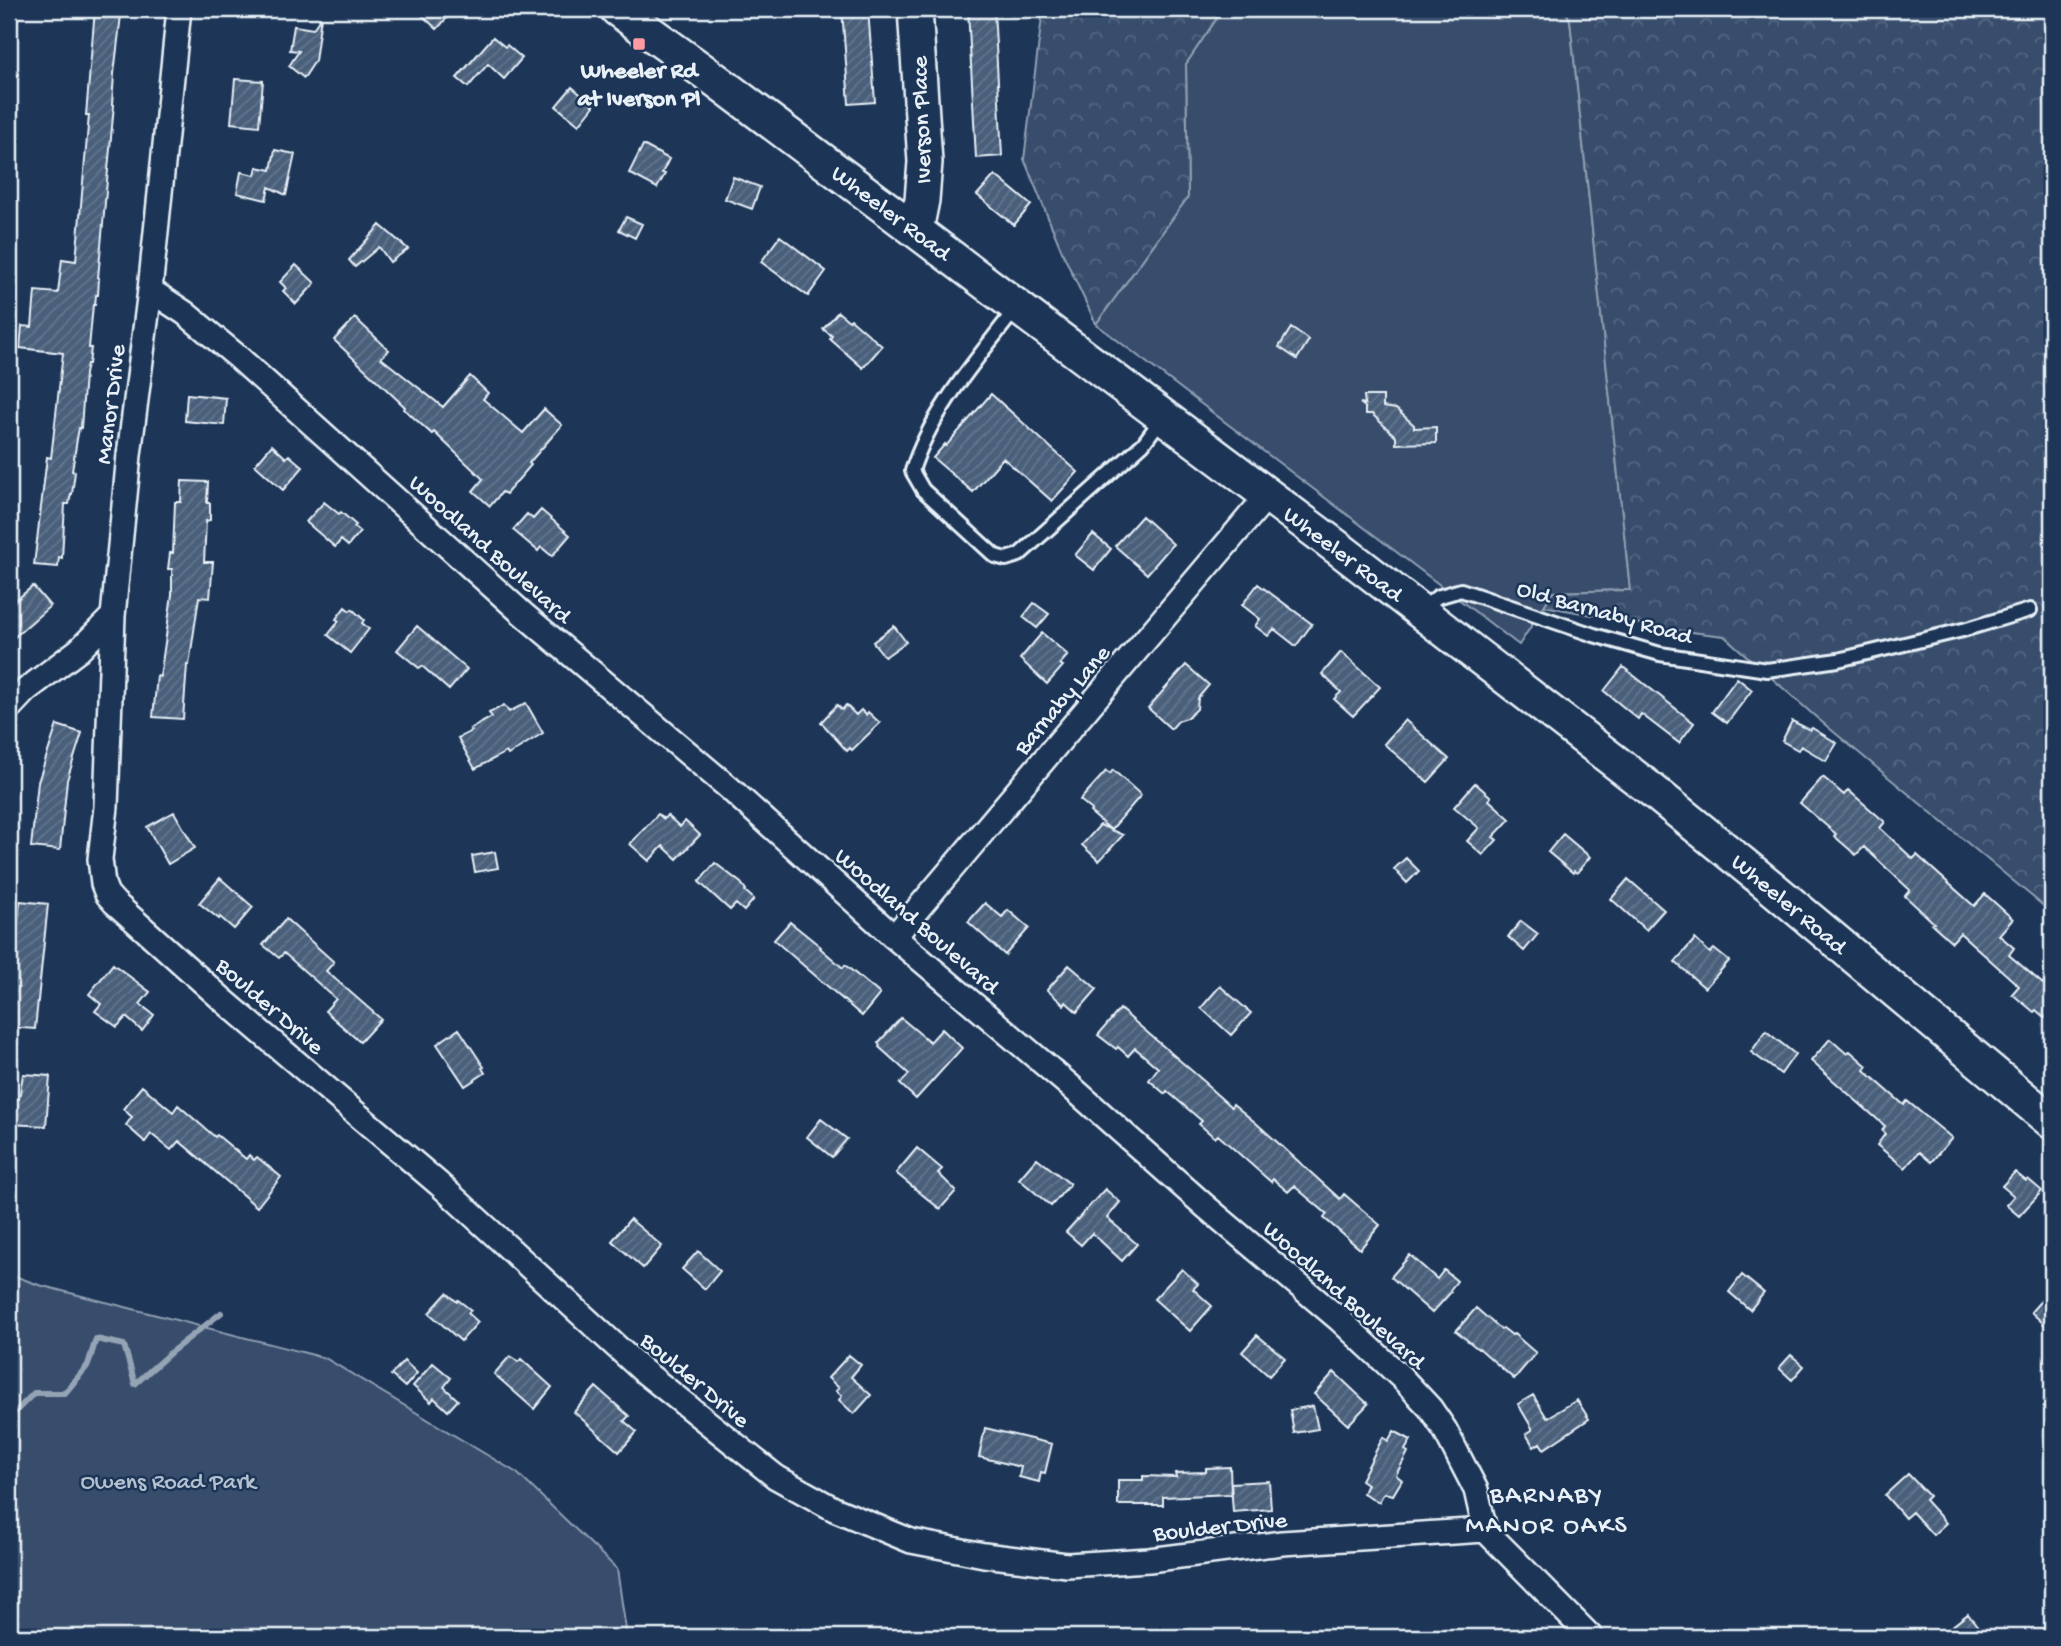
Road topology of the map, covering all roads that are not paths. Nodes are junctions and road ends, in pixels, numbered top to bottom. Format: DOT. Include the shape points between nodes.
graph roads {
  1 [pos="179,9"];
  2 [pos="617,9"];
  3 [pos="915,9"];
  4 [pos="916,230"];
  5 [pos="150,290"];
  6 [pos="1018,306"];
  7 [pos="1164,416"];
  8 [pos="1267,495"];
  9 [pos="2030,610"];
  10 [pos="1421,611"];
  11 [pos="113,616"];
  12 [pos="9,708"];
  13 [pos="106,807"];
  14 [pos="894,937"];
  15 [pos="2052,1122"];
  16 [pos="1485,1530"];
  17 [pos="1591,1637"];
  1 -- 5 [label="street, Manor Drive"];
  2 -- 4 [label="main road, Wheeler Road"];
  3 -- 4 [label="main road, Iverson Place" via="925,162"];
  4 -- 6 [label="main road, Wheeler Road"];
  5 -- 11 [label="street, Manor Drive"];
  5 -- 14 [label="street, Woodland Boulevard" via="238,357 523,614 728,787"];
  6 -- 7 [label="main road, Wheeler Road"];
  6 -- 7 [label="lane" via="939,411 912,471 922,490 980,545 1006,559 1019,555 1143,444"];
  7 -- 8 [label="main road, Wheeler Road"];
  8 -- 10 [label="main road, Wheeler Road"];
  8 -- 14 [label="street, Barnaby Lane"];
  9 -- 10 [label="lane, Old Barnaby Road" via="1838,660 1767,670 1660,654 1461,590 1437,597"];
  10 -- 15 [label="main road, Wheeler Road" via="1738,859"];
  11 -- 12 [label="street"];
  11 -- 13 [label="street, Manor Drive"];
  13 -- 16 [label="street, Boulder Drive" via="101,873 114,903 439,1184 642,1370 776,1477 834,1509 911,1541 1067,1565"];
  14 -- 16 [label="street, Woodland Boulevard" via="1402,1378 1446,1430 1475,1490"];
  16 -- 17 [label="street"];
}
